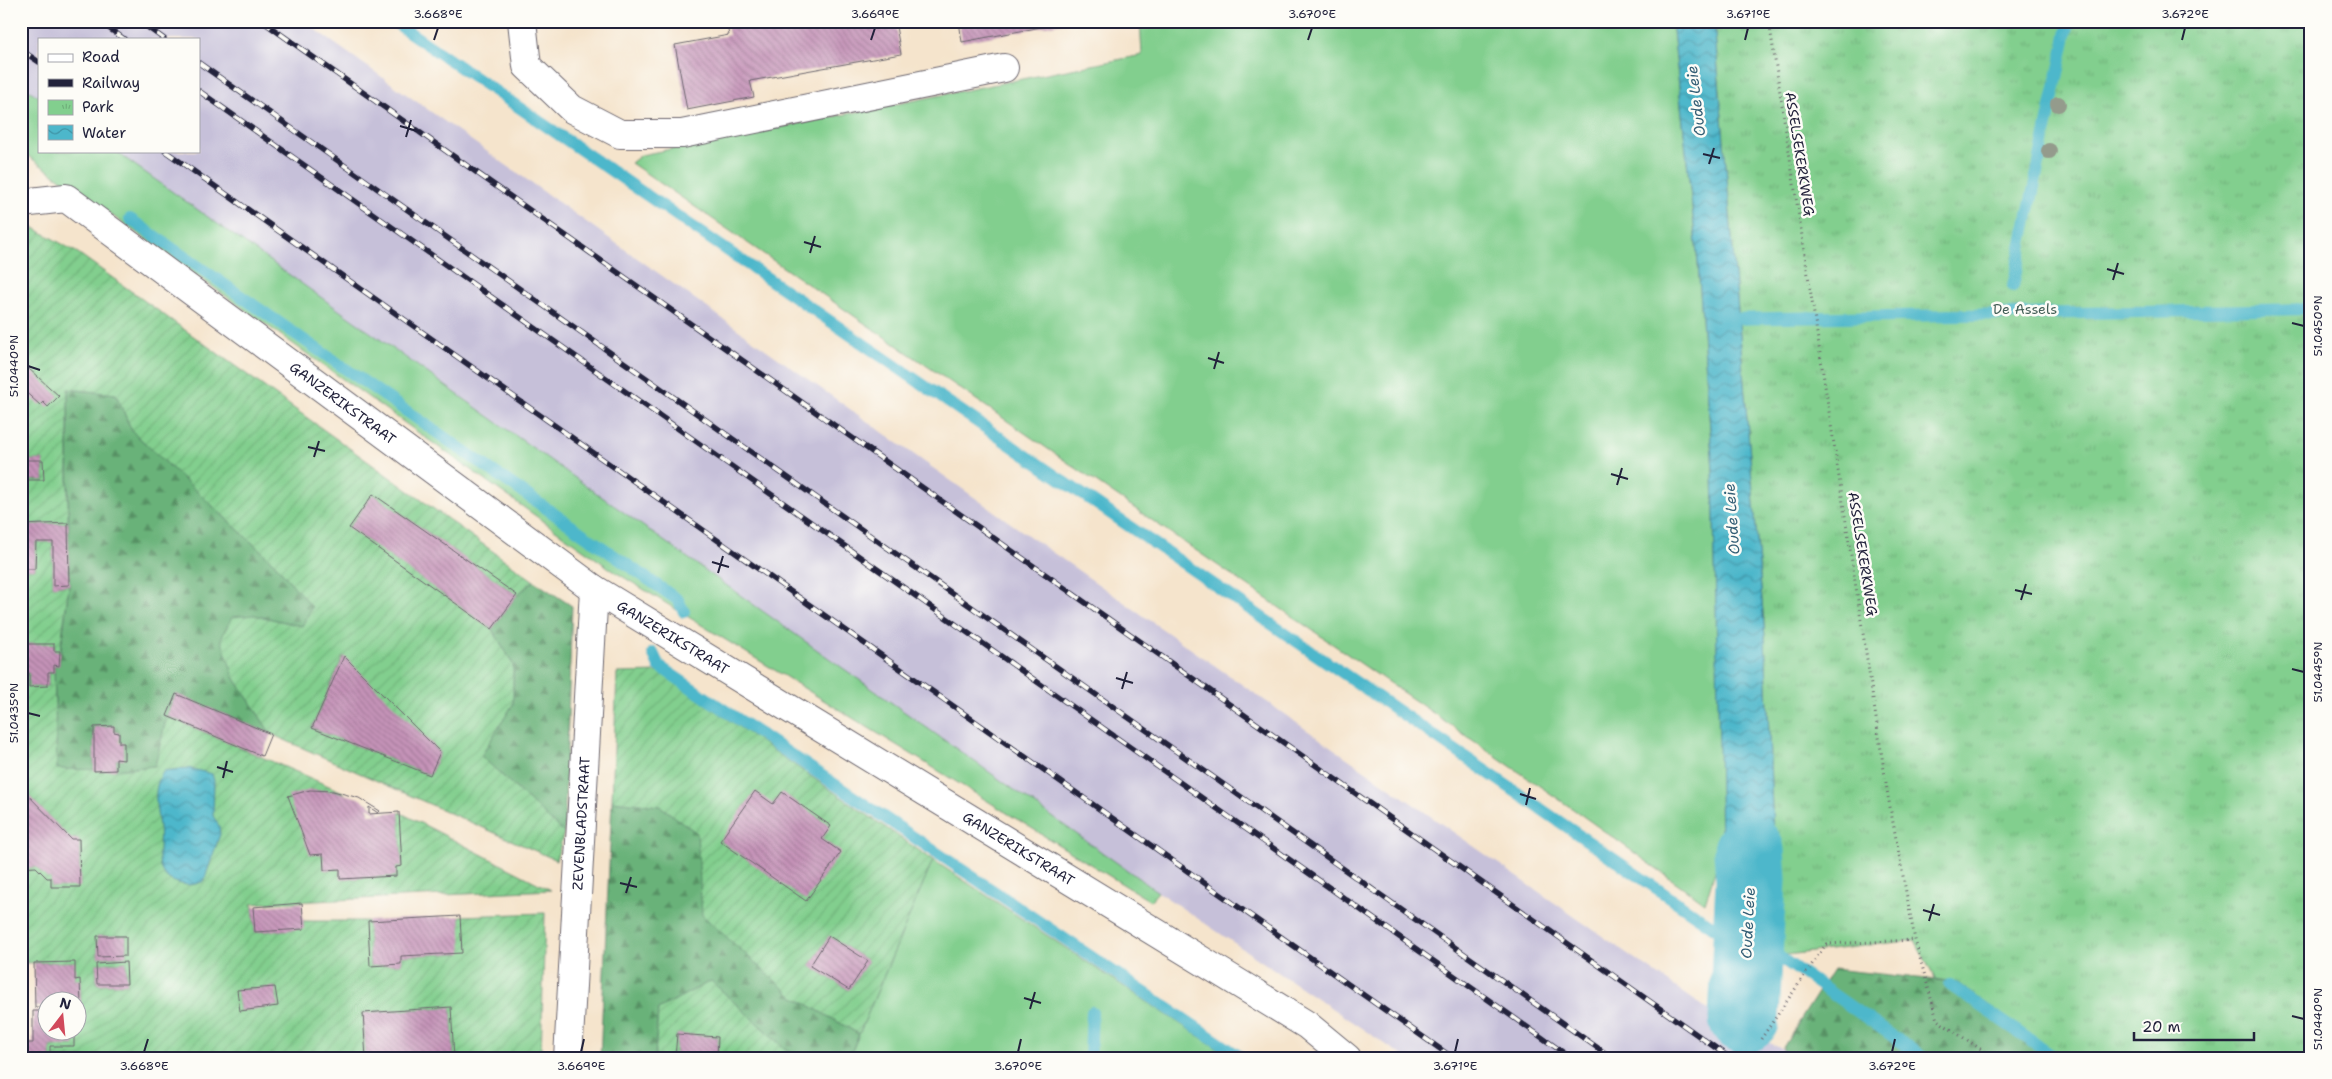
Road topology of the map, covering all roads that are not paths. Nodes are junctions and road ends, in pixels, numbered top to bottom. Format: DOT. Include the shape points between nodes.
graph roads {
  1 [pos="522,21"];
  2 [pos="1004,68"];
  3 [pos="21,203"];
  4 [pos="594,590"];
  5 [pos="568,1058"];
  6 [pos="1347,1058"];
  1 -- 2 [label="street" via="527,66 572,109 620,134 682,134"];
  3 -- 4 [label="street, GANZERIKSTRAAT" via="66,198"];
  4 -- 5 [label="street, ZEVENBLADSTRAAT"];
  4 -- 6 [label="street, GANZERIKSTRAAT" via="1307,1026"];
}
